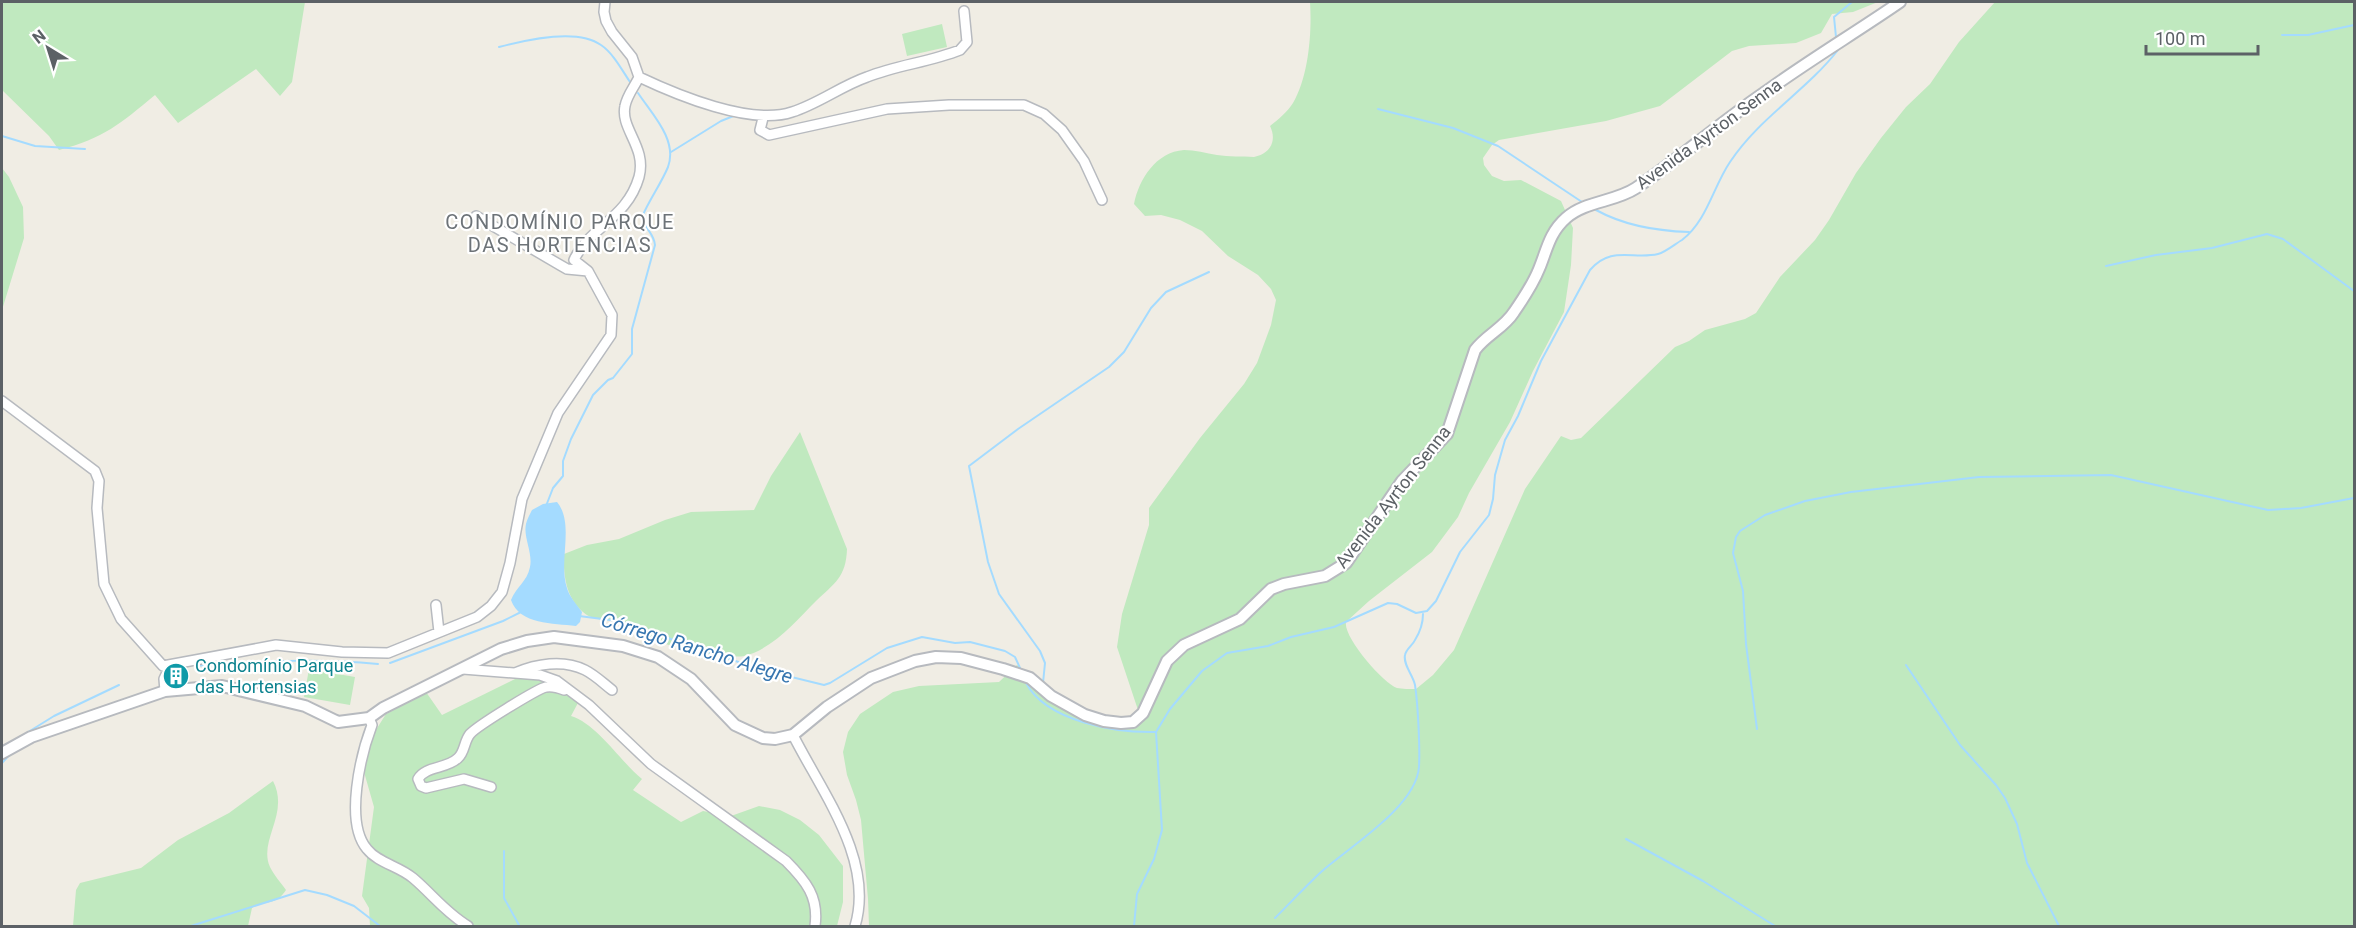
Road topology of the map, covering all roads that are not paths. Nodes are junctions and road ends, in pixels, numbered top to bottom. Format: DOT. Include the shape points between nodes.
graph roads {
  1 [pos="605,2"];
  2 [pos="1900,2"];
  3 [pos="964,11"];
  4 [pos="639,77"];
  5 [pos="763,118"];
  6 [pos="1102,200"];
  7 [pos="476,216"];
  8 [pos="588,271"];
  9 [pos="2,401"];
  10 [pos="436,605"];
  11 [pos="439,632"];
  12 [pos="170,666"];
  13 [pos="464,669"];
  14 [pos="515,674"];
  15 [pos="179,689"];
  16 [pos="612,690"];
  17 [pos="165,691"];
  18 [pos="569,691"];
  19 [pos="369,718"];
  20 [pos="793,735"];
  21 [pos="2,753"];
  22 [pos="491,787"];
  23 [pos="468,927"];
  24 [pos="815,927"];
  25 [pos="855,927"];
  1 -- 4 [label="street" via="606,21 632,57"];
  2 -- 20 [label="street, Avenida Ayrton Senna" via="1756,98 1630,192 1576,210 1566,218 1548,240 1535,278 1514,313 1475,350 1447,434 1390,495 1352,556 1333,573 1270,590 1240,619 1184,645 1162,669 1137,719 1121,723 1094,718 1060,702 1030,678 961,658 936,657 871,678 826,707"];
  3 -- 5 [label="street" via="967,42 960,50 874,74 797,111"];
  4 -- 5 [label="street" via="698,101"];
  4 -- 8 [label="street" via="624,111 641,159 638,180 620,211 578,252 574,260"];
  5 -- 6 [label="street" via="760,130 769,135 887,109 1024,105 1044,114 1067,136"];
  7 -- 8 [label="street" via="560,266"];
  8 -- 11 [label="street" via="612,315 611,335 558,413 522,499 502,592 477,617"];
  9 -- 12 [label="street" via="95,471 99,481 97,508 104,584 121,619 153,658"];
  10 -- 11 [label="street"];
  11 -- 12 [label="street" via="388,653 276,645"];
  12 -- 15 [label="street"];
  12 -- 17 [label="street" via="164,679"];
  13 -- 14 [label="street"];
  13 -- 19 [label="street"];
  13 -- 20 [label="street" via="507,647 554,637 623,646 676,667 747,732 776,739"];
  14 -- 16 [label="street" via="538,665 567,664 586,671"];
  14 -- 18 [label="street" via="545,676"];
  15 -- 17 [label="street"];
  15 -- 19 [label="street" via="222,686 305,706 338,722"];
  17 -- 21 [label="street" via="39,735"];
  18 -- 22 [label="street" via="549,686 534,693 473,730 456,760 422,773 418,779 426,788 464,779"];
  18 -- 24 [label="street" via="651,764 786,861 813,895"];
  19 -- 23 [label="street" via="372,724 362,752 356,797 357,824 366,848 414,878 439,905"];
  20 -- 25 [label="street" via="853,856 860,894"];
}
